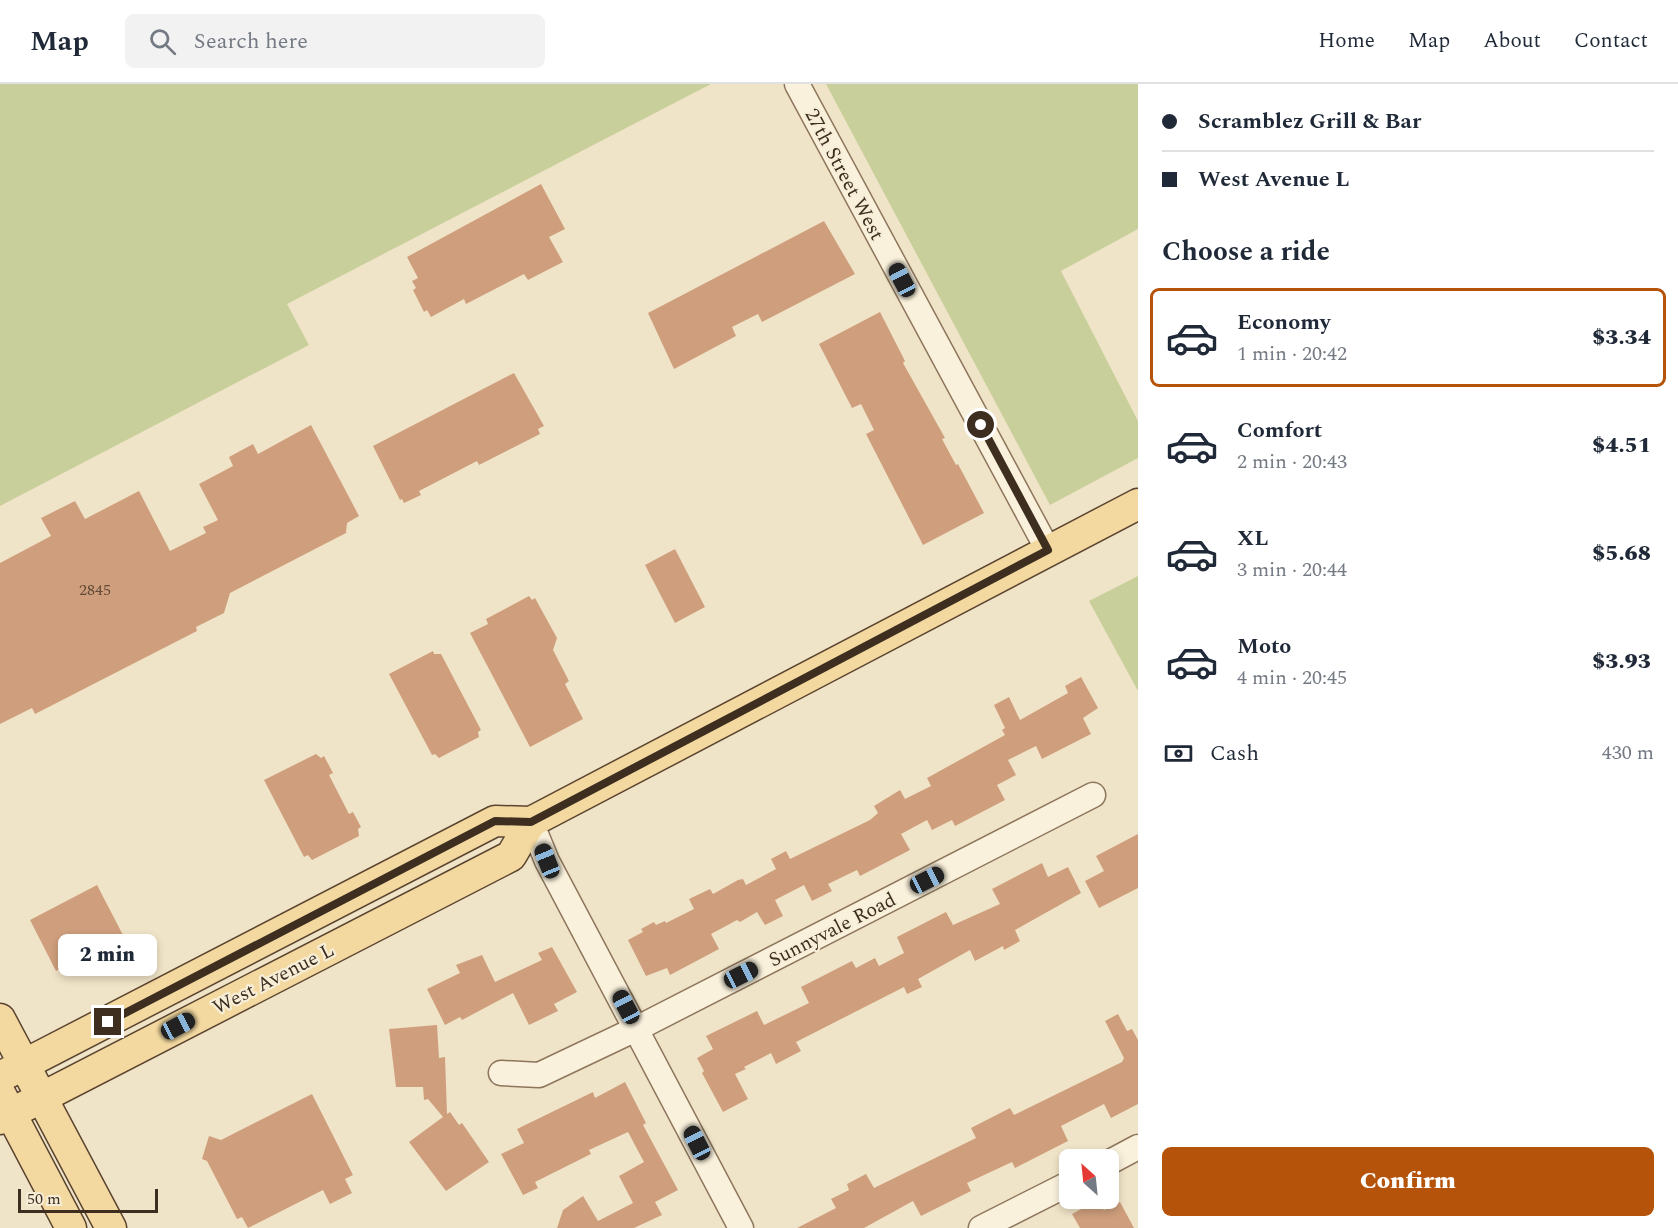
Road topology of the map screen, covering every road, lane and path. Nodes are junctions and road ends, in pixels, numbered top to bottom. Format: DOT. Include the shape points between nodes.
graph roads {
  1 [pos="797,84"];
  2 [pos="1138,504"];
  3 [pos="1048,550"];
  4 [pos="1093,795"];
  5 [pos="531,822"];
  6 [pos="0,1019"];
  7 [pos="638,1028"];
  8 [pos="13,1071"];
  9 [pos="501,1073"];
  10 [pos="41,1098"];
  11 [pos="4,1109"];
  12 [pos="1138,1148"];
  13 [pos="1119,1158"];
  14 [pos="1059,1189"];
  15 [pos="733,1225"];
  16 [pos="71,1228"];
  17 [pos="111,1228"];
  18 [pos="981,1228"];
  1 -- 3 [label="street, 27th Street West"];
  2 -- 3 [label="main road, West Avenue L"];
  3 -- 5 [label="main road, West Avenue L"];
  4 -- 7 [label="street, Sunnyvale Road"];
  5 -- 7 [label="street" via="547,861"];
  5 -- 8 [label="main road, West Avenue L" via="495,821"];
  5 -- 10 [label="main road, West Avenue L" via="512,856"];
  6 -- 8 [label="main road"];
  7 -- 9 [label="street, Sunnyvale Road" via="539,1075"];
  7 -- 15 [label="street"];
  8 -- 10 [label="main road"];
  10 -- 11 [label="main road, West Avenue L"];
  10 -- 17 [label="main road"];
  11 -- 16 [label="main road"];
  12 -- 13 [label="street"];
  14 -- 18 [label="street"];
}
